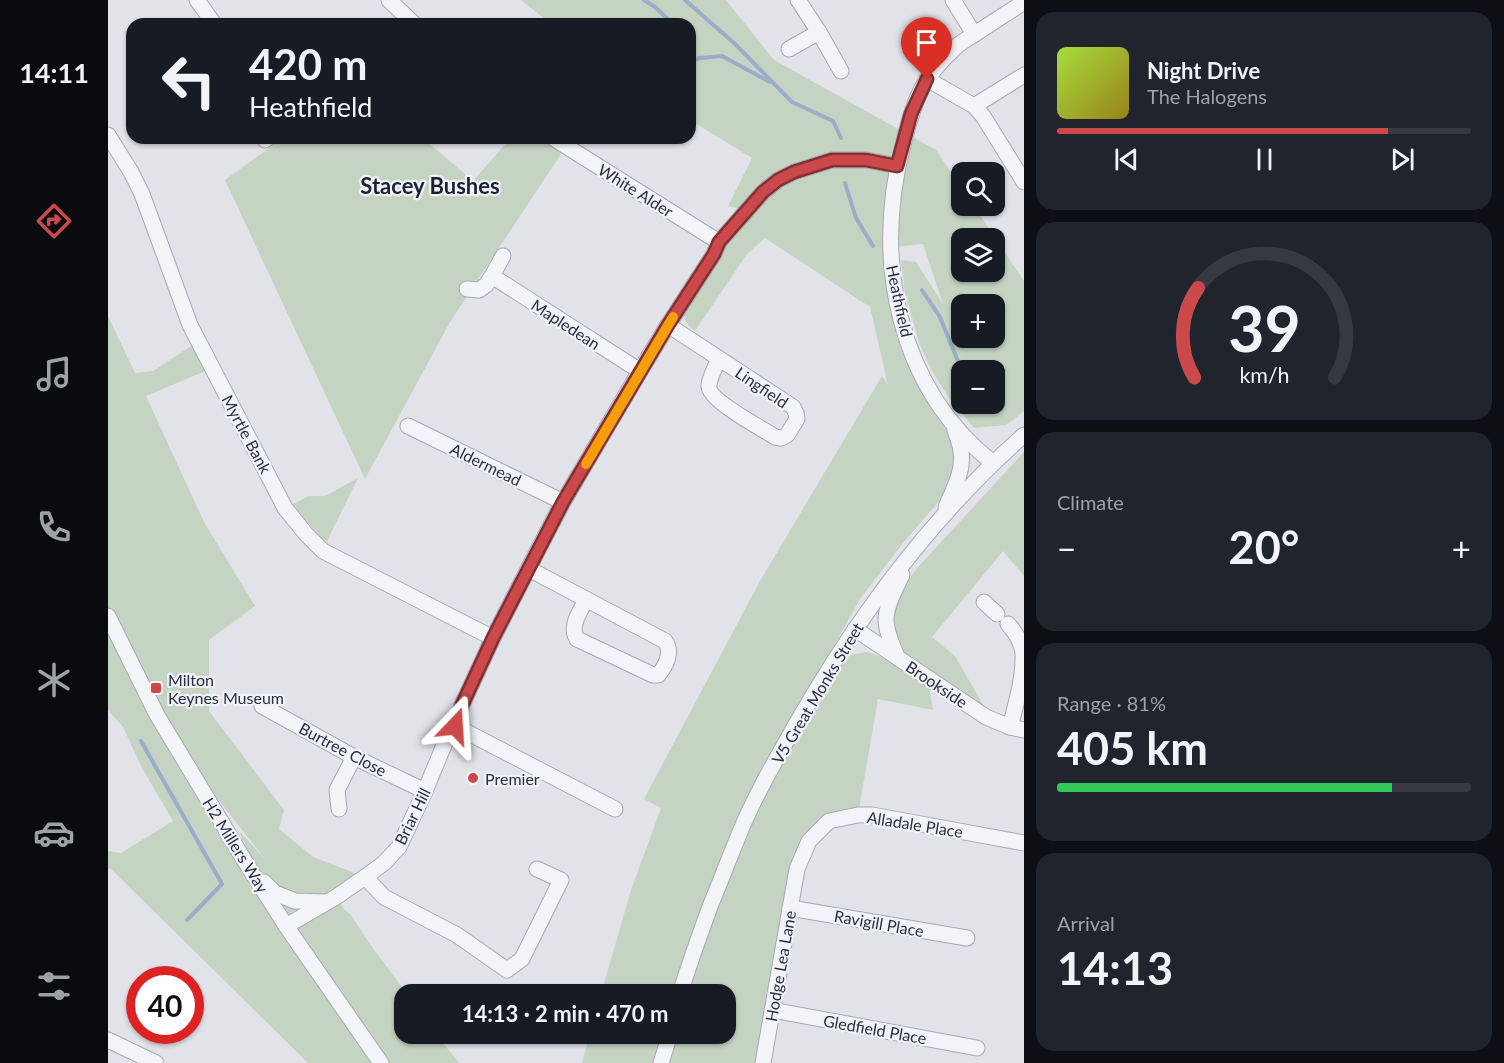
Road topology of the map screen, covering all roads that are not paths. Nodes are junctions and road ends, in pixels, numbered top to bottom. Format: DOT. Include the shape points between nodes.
graph roads {
  1 [pos="197,0"];
  2 [pos="388,0"];
  3 [pos="798,0"];
  4 [pos="953,0"];
  5 [pos="1024,2"];
  6 [pos="210,18"];
  7 [pos="408,18"];
  8 [pos="819,32"];
  9 [pos="974,34"];
  10 [pos="789,49"];
  11 [pos="841,71"];
  12 [pos="1024,75"];
  13 [pos="927,79"];
  14 [pos="974,106"];
  15 [pos="108,135"];
  16 [pos="563,144"];
  17 [pos="897,166"];
  18 [pos="1024,182"];
  19 [pos="719,242"];
  20 [pos="503,256"];
  21 [pos="492,276"];
  22 [pos="467,289"];
  23 [pos="668,325"];
  24 [pos="719,359"];
  25 [pos="640,371"];
  26 [pos="408,426"];
  27 [pos="955,428"];
  28 [pos="1021,437"];
  29 [pos="993,464"];
  30 [pos="563,502"];
  31 [pos="941,518"];
  32 [pos="908,558"];
  33 [pos="529,569"];
  34 [pos="586,600"];
  35 [pos="984,602"];
  36 [pos="108,616"];
  37 [pos="855,629"];
  38 [pos="493,638"];
  39 [pos="897,657"];
  40 [pos="262,706"];
  41 [pos="455,726"];
  42 [pos="1017,729"];
  43 [pos="354,757"];
  44 [pos="425,791"];
  45 [pos="339,809"];
  46 [pos="615,809"];
  47 [pos="1024,843"];
  48 [pos="246,863"];
  49 [pos="537,869"];
  50 [pos="797,869"];
  51 [pos="365,877"];
  52 [pos="328,902"];
  53 [pos="790,908"];
  54 [pos="286,926"];
  55 [pos="967,938"];
  56 [pos="683,984"];
  57 [pos="772,1010"];
  58 [pos="108,1040"];
  59 [pos="667,1044"];
  60 [pos="978,1048"];
  61 [pos="156,1063"];
  62 [pos="381,1063"];
  63 [pos="662,1063"];
  64 [pos="763,1063"];
  1 -- 6 [label="street"];
  2 -- 7 [label="street"];
  3 -- 8 [label="street"];
  4 -- 9 [label="street"];
  5 -- 9 [label="street, Heathfield"];
  8 -- 10 [label="street"];
  8 -- 11 [label="street"];
  9 -- 13 [label="street, Heathfield" via="956,46"];
  12 -- 14 [label="street"];
  13 -- 14 [label="street"];
  13 -- 17 [label="street, Heathfield" via="911,114"];
  14 -- 18 [label="street"];
  15 -- 38 [label="street, Myrtle Bank" via="142,194 190,325 285,508 323,551"];
  16 -- 19 [label="street, White Alder"];
  17 -- 19 [label="street, Briar Hill" via="866,160 832,160 794,172 763,192"];
  17 -- 27 [label="street, Heathfield" via="890,255 895,294 923,381"];
  19 -- 23 [label="street, Briar Hill"];
  20 -- 21 [label="street"];
  21 -- 22 [label="street" via="479,290"];
  21 -- 25 [label="street, Mapledean"];
  23 -- 24 [label="street, Lingfield"];
  23 -- 25 [label="street, Briar Hill"];
  24 -- 24 [label="street, Lingfield" via="793,407 797,419 787,435 775,437 716,399 709,386"];
  25 -- 30 [label="street, Briar Hill"];
  26 -- 30 [label="street, Aldermead"];
  27 -- 29 [label="street, Heathfield"];
  27 -- 31 [label="street" via="962,453 960,468"];
  28 -- 29 [label="street, V5 Great Monks Street"];
  29 -- 31 [label="street, V5 Great Monks Street"];
  30 -- 33 [label="street, Briar Hill"];
  31 -- 32 [label="street, V5 Great Monks Street"];
  32 -- 37 [label="street, V5 Great Monks Street"];
  32 -- 39 [label="street" via="886,618"];
  33 -- 34 [label="street"];
  33 -- 38 [label="street, Briar Hill"];
  34 -- 34 [label="street" via="665,641 670,652 658,675 577,639 573,629"];
  35 -- 42 [label="street" via="1015,632 1023,652"];
  36 -- 48 [label="street, H2 Millers Way" via="157,715"];
  37 -- 39 [label="street, Brookside"];
  37 -- 56 [label="street, V5 Great Monks Street" via="778,754 740,830"];
  38 -- 41 [label="street, Briar Hill"];
  39 -- 42 [label="street, Brookside" via="986,717"];
  40 -- 43 [label="street, Burtree Close"];
  41 -- 44 [label="street, Briar Hill"];
  41 -- 46 [label="street"];
  43 -- 44 [label="street, Burtree Close"];
  43 -- 45 [label="street" via="337,790"];
  44 -- 51 [label="street, Briar Hill" via="399,847"];
  47 -- 50 [label="street, Alladale Place" via="858,815 829,821 809,841"];
  48 -- 52 [label="street" via="275,893 295,901"];
  48 -- 54 [label="street, H2 Millers Way"];
  49 -- 51 [label="street" via="561,880 522,959 507,970 457,935 384,897"];
  50 -- 53 [label="street, Hodge Lea Lane"];
  51 -- 52 [label="street, Briar Hill"];
  52 -- 54 [label="street, Briar Hill"];
  53 -- 55 [label="street, Ravigill Place"];
  53 -- 57 [label="street, Hodge Lea Lane"];
  54 -- 62 [label="street, H2 Millers Way"];
  57 -- 60 [label="street, Gledfield Place"];
  57 -- 64 [label="street, Hodge Lea Lane"];
  58 -- 61 [label="street"];
  59 -- 63 [label="street"];
}
